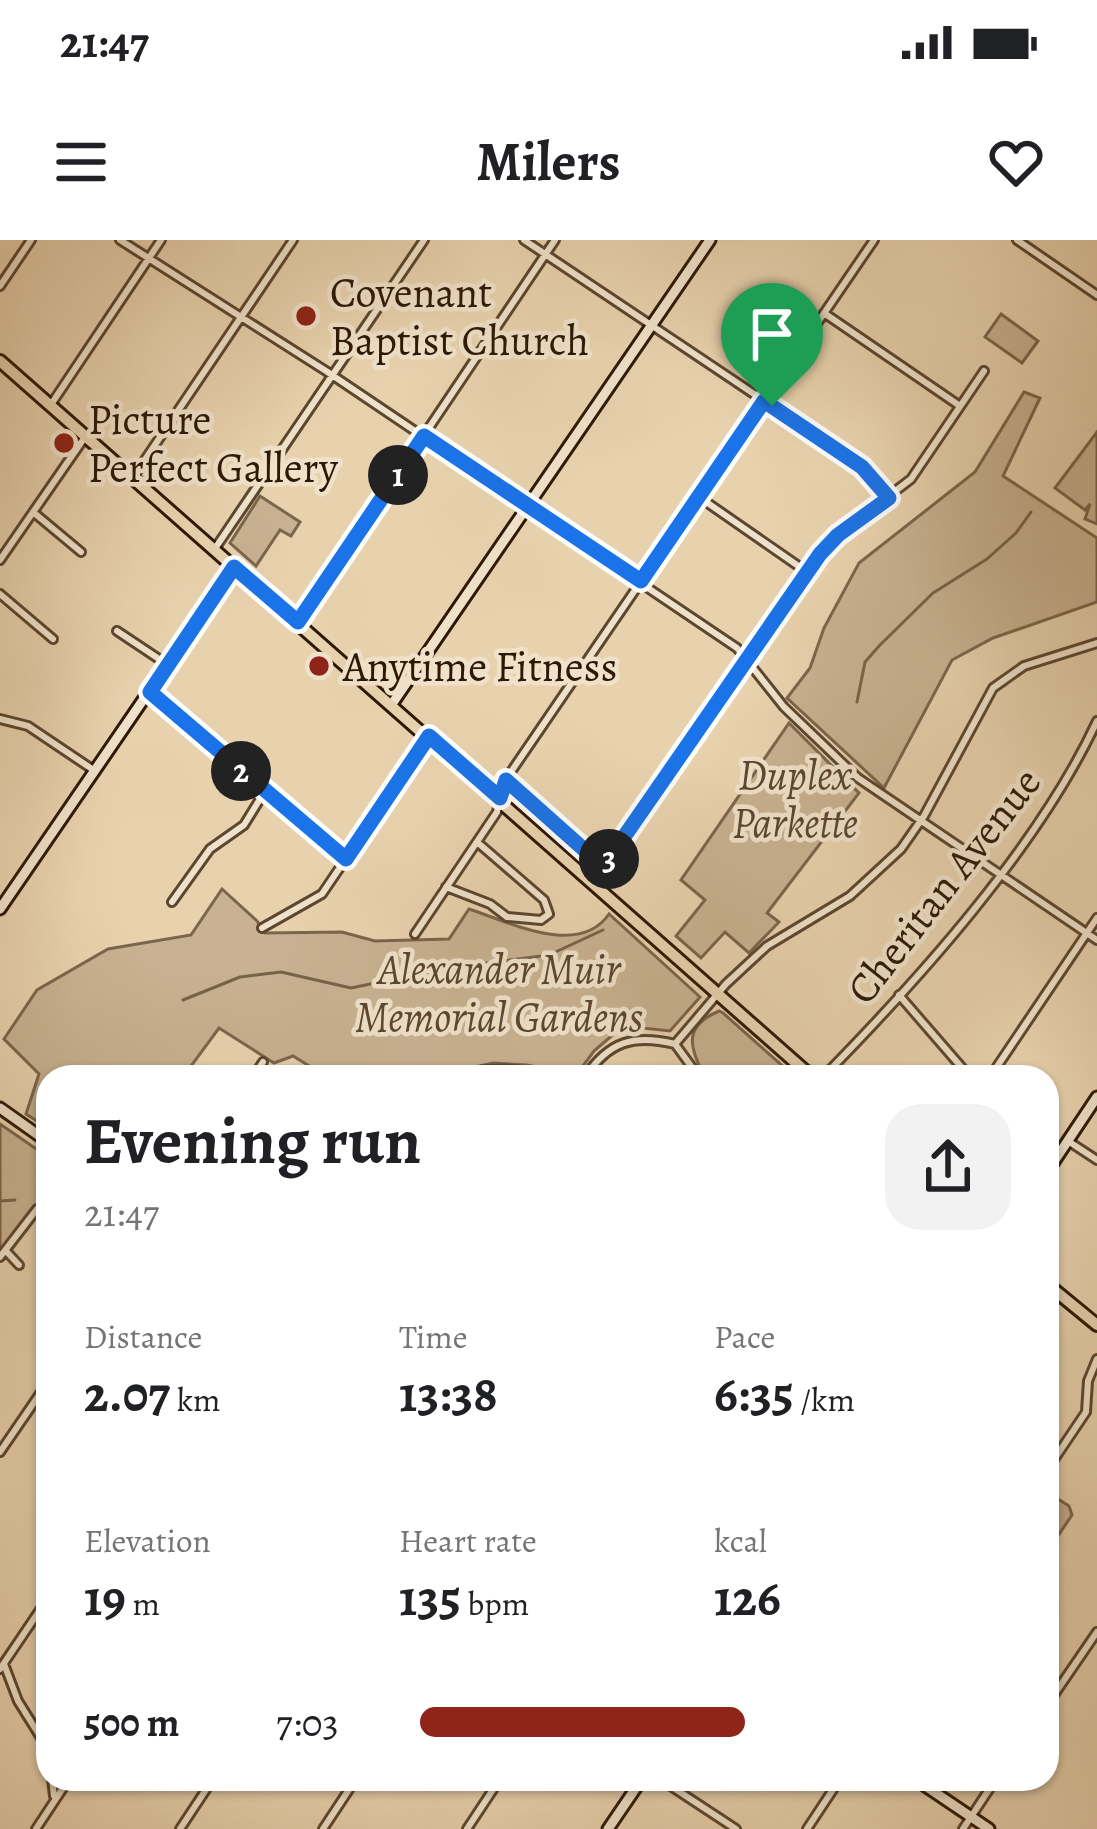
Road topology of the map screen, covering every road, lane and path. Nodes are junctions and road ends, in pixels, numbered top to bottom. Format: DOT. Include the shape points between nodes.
graph roads {
  1 [pos="31,240"];
  2 [pos="120,240"];
  3 [pos="161,240"];
  4 [pos="292,240"];
  5 [pos="424,240"];
  6 [pos="524,240"];
  7 [pos="555,240"];
  8 [pos="710,240"];
  9 [pos="874,240"];
  10 [pos="1017,240"];
  11 [pos="1031,244"];
  12 [pos="546,254"];
  13 [pos="149,259"];
  14 [pos="0,286"];
  15 [pos="1097,295"];
  16 [pos="824,313"];
  17 [pos="241,317"];
  18 [pos="652,326"];
  19 [pos="0,362"];
  20 [pos="984,371"];
  21 [pos="333,376"];
  22 [pos="764,401"];
  23 [pos="50,406"];
  24 [pos="960,406"];
  25 [pos="424,436"];
  26 [pos="86,437"];
  27 [pos="133,478"];
  28 [pos="698,497"];
  29 [pos="889,498"];
  30 [pos="529,506"];
  31 [pos="32,512"];
  32 [pos="214,550"];
  33 [pos="81,552"];
  34 [pos="0,560"];
  35 [pos="234,567"];
  36 [pos="807,572"];
  37 [pos="641,581"];
  38 [pos="0,594"];
  39 [pos="298,622"];
  40 [pos="117,631"];
  41 [pos="53,639"];
  42 [pos="1097,643"];
  43 [pos="748,661"];
  44 [pos="168,665"];
  45 [pos="150,692"];
  46 [pos="392,704"];
  47 [pos="0,719"];
  48 [pos="1097,721"];
  49 [pos="429,736"];
  50 [pos="95,771"];
  51 [pos="506,780"];
  52 [pos="265,791"];
  53 [pos="500,798"];
  54 [pos="920,822"];
  55 [pos="477,842"];
  56 [pos="346,859"];
  57 [pos="999,875"];
  58 [pos="446,887"];
  59 [pos="172,902"];
  60 [pos="0,909"];
  61 [pos="1097,918"];
  62 [pos="262,928"];
  63 [pos="1087,933"];
  64 [pos="415,934"];
  65 [pos="1097,940"];
  66 [pos="718,993"];
  67 [pos="899,995"];
  68 [pos="675,1044"];
  69 [pos="263,1062"];
  70 [pos="261,1065"];
  71 [pos="594,1065"];
  72 [pos="690,1065"];
  73 [pos="799,1065"];
  74 [pos="834,1065"];
  75 [pos="960,1065"];
  76 [pos="998,1065"];
  77 [pos="1097,1097"];
  78 [pos="1,1109"];
  79 [pos="36,1134"];
  80 [pos="1068,1141"];
  81 [pos="1059,1154"];
  82 [pos="1097,1160"];
  83 [pos="36,1210"];
  84 [pos="3,1254"];
  85 [pos="20,1265"];
  86 [pos="1059,1296"];
  87 [pos="1097,1325"];
  88 [pos="1097,1359"];
  89 [pos="36,1400"];
  90 [pos="0,1452"];
  91 [pos="1059,1452"];
  92 [pos="36,1616"];
  93 [pos="1097,1632"];
  94 [pos="2,1667"];
  95 [pos="1059,1687"];
  96 [pos="36,1730"];
  97 [pos="54,1791"];
  98 [pos="61,1791"];
  99 [pos="205,1791"];
  100 [pos="348,1791"];
  101 [pos="492,1791"];
  102 [pos="634,1791"];
  103 [pos="679,1791"];
  104 [pos="832,1791"];
  105 [pos="933,1791"];
  106 [pos="988,1791"];
  107 [pos="55,1800"];
  108 [pos="971,1817"];
  109 [pos="36,1829"];
  110 [pos="179,1829"];
  111 [pos="322,1829"];
  112 [pos="467,1829"];
  113 [pos="608,1829"];
  114 [pos="736,1829"];
  115 [pos="807,1829"];
  116 [pos="963,1829"];
  117 [pos="989,1829"];
  1 -- 14 [label="street"];
  2 -- 13 [label="street"];
  3 -- 13 [label="street"];
  4 -- 17 [label="street"];
  5 -- 21 [label="street"];
  6 -- 12 [label="street"];
  7 -- 12 [label="street"];
  8 -- 18 [label="street"];
  9 -- 16 [label="street"];
  10 -- 11 [label="street"];
  11 -- 15 [label="street"];
  12 -- 18 [label="street"];
  12 -- 25 [label="street"];
  13 -- 17 [label="street"];
  13 -- 23 [label="street"];
  16 -- 22 [label="street"];
  16 -- 24 [label="street"];
  17 -- 21 [label="street"];
  17 -- 27 [label="street"];
  18 -- 22 [label="street"];
  18 -- 30 [label="street"];
  19 -- 23 [label="main road"];
  20 -- 24 [label="street"];
  21 -- 25 [label="street"];
  21 -- 32 [label="street"];
  22 -- 28 [label="street"];
  22 -- 29 [label="street" via="862,467"];
  23 -- 26 [label="main road"];
  24 -- 29 [label="street" via="919,469"];
  25 -- 30 [label="street"];
  25 -- 39 [label="street"];
  26 -- 27 [label="main road"];
  26 -- 31 [label="street"];
  27 -- 32 [label="main road"];
  28 -- 36 [label="street"];
  28 -- 37 [label="street"];
  29 -- 36 [label="street" via="832,540"];
  30 -- 37 [label="street"];
  30 -- 46 [label="street"];
  31 -- 33 [label="street"];
  31 -- 34 [label="street"];
  32 -- 35 [label="main road"];
  35 -- 39 [label="main road"];
  35 -- 44 [label="street"];
  36 -- 43 [label="street"];
  37 -- 43 [label="street"];
  37 -- 51 [label="street"];
  38 -- 41 [label="street"];
  39 -- 46 [label="main road"];
  40 -- 44 [label="street"];
  42 -- 54 [label="street" via="1024,667 994,688"];
  43 -- 51 [label="street" via="608,860 598,862"];
  43 -- 54 [label="street" via="820,744"];
  44 -- 45 [label="street"];
  45 -- 50 [label="street"];
  45 -- 52 [label="street"];
  46 -- 49 [label="main road"];
  47 -- 50 [label="street" via="28,726"];
  48 -- 57 [label="street, Cheritan Avenue" via="1049,808"];
  49 -- 53 [label="main road"];
  49 -- 56 [label="street"];
  50 -- 60 [label="street"];
  51 -- 53 [label="street"];
  52 -- 56 [label="street"];
  52 -- 59 [label="street"];
  53 -- 55 [label="street"];
  53 -- 66 [label="main road"];
  54 -- 57 [label="street"];
  54 -- 66 [label="street" via="861,887 777,938"];
  55 -- 58 [label="street"];
  55 -- 58 [label="street" via="544,900 547,917 507,917"];
  56 -- 62 [label="street" via="316,900"];
  57 -- 63 [label="street"];
  57 -- 67 [label="street, Cheritan Avenue"];
  58 -- 64 [label="street"];
  61 -- 63 [label="street"];
  63 -- 65 [label="street"];
  63 -- 76 [label="street"];
  66 -- 68 [label="street"];
  66 -- 73 [label="main road"];
  67 -- 74 [label="street, Cheritan Avenue"];
  67 -- 75 [label="street"];
  68 -- 71 [label="street" via="618,1043"];
  68 -- 72 [label="street"];
  69 -- 70 [label="street"];
  77 -- 80 [label="street"];
  78 -- 79 [label="street"];
  80 -- 81 [label="street"];
  80 -- 82 [label="street"];
  83 -- 84 [label="street"];
  84 -- 85 [label="street"];
  86 -- 87 [label="main road"];
  88 -- 91 [label="street" via="1086,1412"];
  89 -- 90 [label="street"];
  92 -- 94 [label="street"];
  93 -- 95 [label="street"];
  94 -- 96 [label="street"];
  97 -- 107 [label="street"];
  98 -- 107 [label="street"];
  99 -- 110 [label="street"];
  100 -- 111 [label="street"];
  101 -- 112 [label="street"];
  102 -- 113 [label="street"];
  103 -- 114 [label="street"];
  104 -- 115 [label="street"];
  105 -- 108 [label="street"];
  106 -- 108 [label="street"];
  107 -- 109 [label="street"];
  108 -- 116 [label="street"];
  108 -- 117 [label="street"];
}
